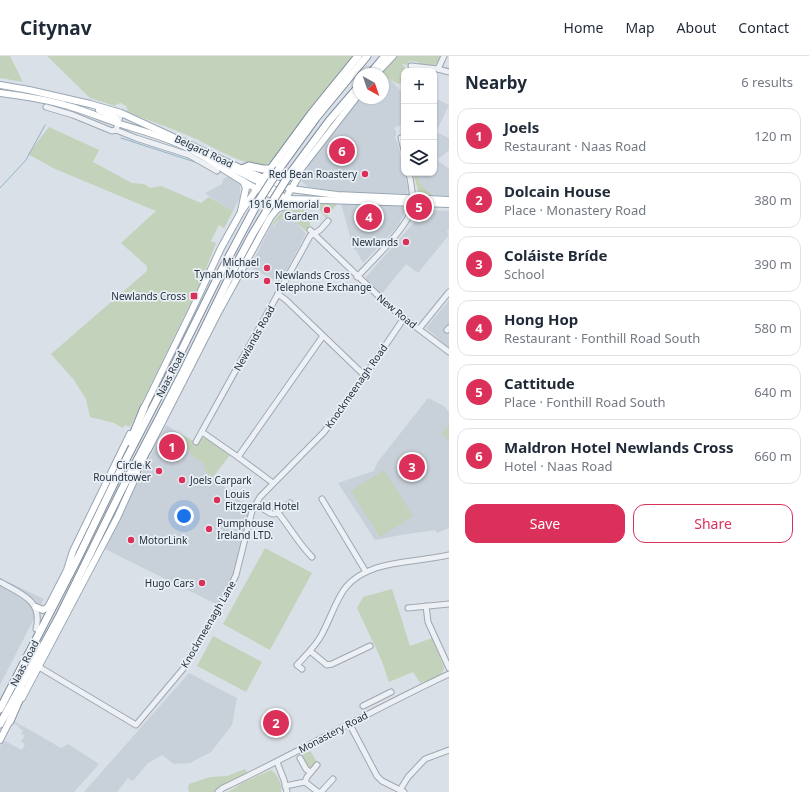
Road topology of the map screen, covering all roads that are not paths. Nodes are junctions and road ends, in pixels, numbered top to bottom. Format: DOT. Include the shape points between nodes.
graph roads {
  1 [pos="358,56"];
  2 [pos="367,56"];
  3 [pos="385,56"];
  4 [pos="392,56"];
  5 [pos="444,56"];
  6 [pos="411,66"];
  7 [pos="375,68"];
  8 [pos="381,68"];
  9 [pos="438,69"];
  10 [pos="449,72"];
  11 [pos="0,85"];
  12 [pos="0,93"];
  13 [pos="353,93"];
  14 [pos="353,102"];
  15 [pos="90,104"];
  16 [pos="46,107"];
  17 [pos="121,113"];
  18 [pos="118,123"];
  19 [pos="116,130"];
  20 [pos="152,133"];
  21 [pos="213,155"];
  22 [pos="242,169"];
  23 [pos="270,169"];
  24 [pos="217,171"];
  25 [pos="300,171"];
  26 [pos="409,176"];
  27 [pos="240,179"];
  28 [pos="263,180"];
  29 [pos="296,180"];
  30 [pos="289,188"];
  31 [pos="257,190"];
  32 [pos="303,191"];
  33 [pos="323,200"];
  34 [pos="449,200"];
  35 [pos="278,201"];
  36 [pos="413,201"];
  37 [pos="449,204"];
  38 [pos="241,212"];
  39 [pos="328,221"];
  40 [pos="311,232"];
  41 [pos="358,277"];
  42 [pos="449,292"];
  43 [pos="278,294"];
  44 [pos="404,318"];
  45 [pos="419,328"];
  46 [pos="323,336"];
  47 [pos="449,352"];
  48 [pos="364,375"];
  49 [pos="144,408"];
  50 [pos="202,432"];
  51 [pos="196,442"];
  52 [pos="149,446"];
  53 [pos="238,457"];
  54 [pos="119,473"];
  55 [pos="273,483"];
  56 [pos="322,499"];
  57 [pos="290,503"];
  58 [pos="256,504"];
  59 [pos="278,513"];
  60 [pos="99,538"];
  61 [pos="243,549"];
  62 [pos="449,555"];
  63 [pos="312,557"];
  64 [pos="366,572"];
  65 [pos="0,582"];
  66 [pos="449,604"];
  67 [pos="426,606"];
  68 [pos="36,607"];
  69 [pos="408,608"];
  70 [pos="36,629"];
  71 [pos="34,644"];
  72 [pos="44,644"];
  73 [pos="370,646"];
  74 [pos="310,651"];
  75 [pos="39,667"];
  76 [pos="449,668"];
  77 [pos="302,669"];
  78 [pos="449,674"];
  79 [pos="391,692"];
  80 [pos="381,697"];
  81 [pos="385,705"];
  82 [pos="363,706"];
  83 [pos="0,708"];
  84 [pos="10,721"];
  85 [pos="349,723"];
  86 [pos="0,724"];
  87 [pos="0,740"];
  88 [pos="449,750"];
  89 [pos="300,758"];
  90 [pos="276,762"];
  91 [pos="317,765"];
  92 [pos="310,772"];
  93 [pos="333,779"];
  94 [pos="305,782"];
  95 [pos="285,786"];
  96 [pos="402,791"];
  97 [pos="218,792"];
  98 [pos="287,792"];
  99 [pos="318,792"];
  100 [pos="321,792"];
  1 -- 23 [label="highway"];
  2 -- 54 [label="highway, Naas Road, bridge" via="316,118 258,202"];
  3 -- 7 [label="highway"];
  4 -- 8 [label="highway"];
  5 -- 9 [label="street"];
  6 -- 9 [label="street"];
  9 -- 10 [label="street"];
  11 -- 15 [label="main road, Belgard Road"];
  12 -- 18 [label="main road, Belgard Road" via="67,105"];
  13 -- 35 [label="highway, Naas Road, bridge" via="289,175"];
  14 -- 25 [label="main road"];
  15 -- 17 [label="main road, Belgard Road"];
  15 -- 18 [label="main road, Belgard Road" via="115,117"];
  16 -- 19 [label="street, Belgard Road" via="74,114 112,131"];
  17 -- 18 [label="street"];
  17 -- 20 [label="main road, Belgard Road" via="127,121"];
  17 -- 21 [label="main road, Belgard Road"];
  18 -- 19 [label="street"];
  18 -- 20 [label="main road, Belgard Road"];
  19 -- 24 [label="street, Belgard Road" via="189,155"];
  20 -- 27 [label="main road, Belgard Road" via="188,148"];
  21 -- 22 [label="main road, Belgard Road"];
  21 -- 28 [label="main road" via="241,174"];
  22 -- 23 [label="highway" via="249,166"];
  22 -- 28 [label="main road, Belgard Road"];
  23 -- 28 [label="highway"];
  25 -- 29 [label="main road"];
  25 -- 30 [label="main road"];
  26 -- 36 [label="street"];
  27 -- 31 [label="main road, Belgard Road"];
  27 -- 38 [label="main road" via="246,188"];
  28 -- 30 [label="main road, Belgard Road"];
  28 -- 31 [label="main road"];
  28 -- 35 [label="main road" via="277,192"];
  29 -- 30 [label="main road"];
  29 -- 32 [label="main road" via="298,187"];
  30 -- 32 [label="main road, Belgard Road"];
  30 -- 35 [label="main road"];
  31 -- 35 [label="main road, Belgard Road"];
  31 -- 38 [label="main road"];
  32 -- 36 [label="main road, Belgard Road"];
  33 -- 35 [label="main road"];
  33 -- 35 [label="main road" via="290,204"];
  33 -- 36 [label="main road"];
  34 -- 36 [label="main road"];
  35 -- 52 [label="main road, Naas Road"];
  35 -- 60 [label="highway, Naas Road" via="252,235 228,280"];
  36 -- 37 [label="main road"];
  36 -- 41 [label="street" via="410,216 405,224"];
  38 -- 49 [label="main road"];
  39 -- 40 [label="street, Newlands Road" via="320,230"];
  40 -- 41 [label="street, New Road"];
  40 -- 43 [label="street, Newlands Road"];
  41 -- 44 [label="street, New Road"];
  42 -- 45 [label="street"];
  43 -- 46 [label="street"];
  43 -- 50 [label="street, Newlands Road"];
  44 -- 45 [label="street, New Road"];
  44 -- 48 [label="street, Knockmeenagh Road"];
  45 -- 47 [label="street, New Road"];
  46 -- 48 [label="street"];
  46 -- 53 [label="street"];
  48 -- 55 [label="street, Knockmeenagh Road" via="324,432"];
  49 -- 54 [label="highway"];
  49 -- 68 [label="main road" via="48,607 43,610"];
  50 -- 51 [label="street, Newlands Road"];
  50 -- 53 [label="street"];
  52 -- 60 [label="highway"];
  52 -- 75 [label="main road, Naas Road" via="117,518"];
  53 -- 55 [label="street"];
  54 -- 71 [label="highway, Naas Road"];
  55 -- 58 [label="street, Knockmeenagh Road"];
  56 -- 64 [label="street"];
  57 -- 59 [label="street"];
  58 -- 59 [label="street" via="270,514"];
  58 -- 61 [label="street, Knockmeenagh Road"];
  59 -- 63 [label="street"];
  60 -- 72 [label="highway, Naas Road"];
  61 -- 75 [label="street, Knockmeenagh Lane" via="236,575 225,598 184,669 136,725"];
  62 -- 64 [label="street" via="388,565"];
  64 -- 74 [label="street" via="345,587"];
  65 -- 68 [label="street" via="29,598"];
  66 -- 67 [label="street"];
  67 -- 69 [label="street"];
  67 -- 76 [label="street" via="428,622"];
  68 -- 70 [label="street"];
  70 -- 71 [label="highway"];
  71 -- 83 [label="highway, Naas Road"];
  72 -- 84 [label="highway"];
  72 -- 86 [label="highway, Naas Road"];
  73 -- 74 [label="street" via="328,665"];
  74 -- 77 [label="street" via="297,665"];
  75 -- 84 [label="main road, Naas Road"];
  78 -- 81 [label="street, Monastery Road"];
  79 -- 80 [label="street"];
  80 -- 81 [label="street"];
  80 -- 82 [label="street"];
  81 -- 85 [label="street, Monastery Road"];
  84 -- 87 [label="main road, Naas Road"];
  85 -- 90 [label="street, Monastery Road"];
  85 -- 96 [label="street" via="377,776"];
  88 -- 96 [label="street" via="425,759 408,777"];
  89 -- 92 [label="street"];
  90 -- 95 [label="street"];
  90 -- 97 [label="street, Monastery Road"];
  91 -- 92 [label="street"];
  92 -- 94 [label="street"];
  93 -- 100 [label="street"];
  94 -- 95 [label="street"];
  94 -- 99 [label="street"];
  95 -- 98 [label="street"];
}
